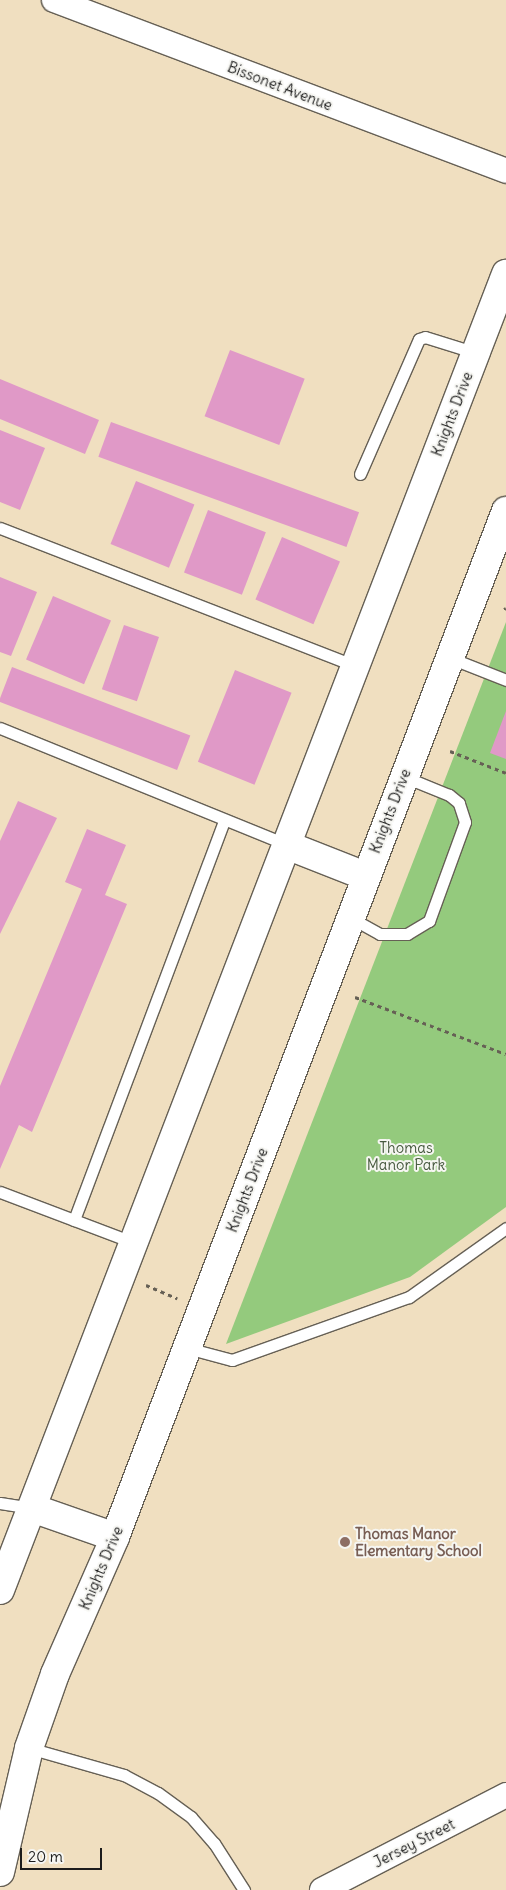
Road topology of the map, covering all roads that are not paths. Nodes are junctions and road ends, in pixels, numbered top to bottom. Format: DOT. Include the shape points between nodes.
graph roads {
  1 [pos="54,0"];
  2 [pos="506,171"];
  3 [pos="506,274"];
  4 [pos="476,353"];
  5 [pos="360,474"];
  6 [pos="506,511"];
  7 [pos="0,528"];
  8 [pos="450,658"];
  9 [pos="355,666"];
  10 [pos="506,680"];
  11 [pos="0,728"];
  12 [pos="404,777"];
  13 [pos="224,821"];
  14 [pos="290,846"];
  15 [pos="365,876"];
  16 [pos="349,917"];
  17 [pos="0,1192"];
  18 [pos="74,1220"];
  19 [pos="506,1228"];
  20 [pos="132,1242"];
  21 [pos="187,1348"];
  22 [pos="0,1503"];
  23 [pos="32,1508"];
  24 [pos="115,1538"];
  25 [pos="0,1590"];
  26 [pos="29,1748"];
  27 [pos="506,1795"];
  28 [pos="0,1872"];
  29 [pos="244,1890"];
  30 [pos="322,1890"];
  1 -- 2 [label="street, Bissonet Avenue"];
  3 -- 4 [label="street, Knights Drive"];
  4 -- 5 [label="lane" via="425,337 419,339"];
  4 -- 9 [label="street, Knights Drive"];
  6 -- 8 [label="street, Knights Drive"];
  7 -- 9 [label="lane"];
  8 -- 10 [label="lane"];
  8 -- 12 [label="street, Knights Drive"];
  9 -- 14 [label="street, Knights Drive"];
  11 -- 13 [label="lane"];
  12 -- 15 [label="street, Knights Drive"];
  12 -- 16 [label="lane" via="459,803 465,822 429,921 407,934 380,934"];
  13 -- 14 [label="lane"];
  13 -- 18 [label="lane"];
  14 -- 15 [label="street"];
  14 -- 20 [label="street, Knights Drive"];
  15 -- 16 [label="street, Knights Drive"];
  16 -- 21 [label="street, Knights Drive"];
  17 -- 18 [label="lane"];
  18 -- 20 [label="lane"];
  19 -- 21 [label="lane" via="409,1297 232,1360"];
  20 -- 23 [label="street, Knights Drive"];
  21 -- 24 [label="street, Knights Drive"];
  22 -- 23 [label="lane"];
  23 -- 24 [label="street"];
  23 -- 25 [label="street, Knights Drive"];
  24 -- 26 [label="street, Knights Drive" via="55,1674"];
  26 -- 28 [label="street, Knights Drive"];
  26 -- 29 [label="lane" via="124,1775 158,1792 191,1816"];
  27 -- 30 [label="street, Jersey Street"];
}
